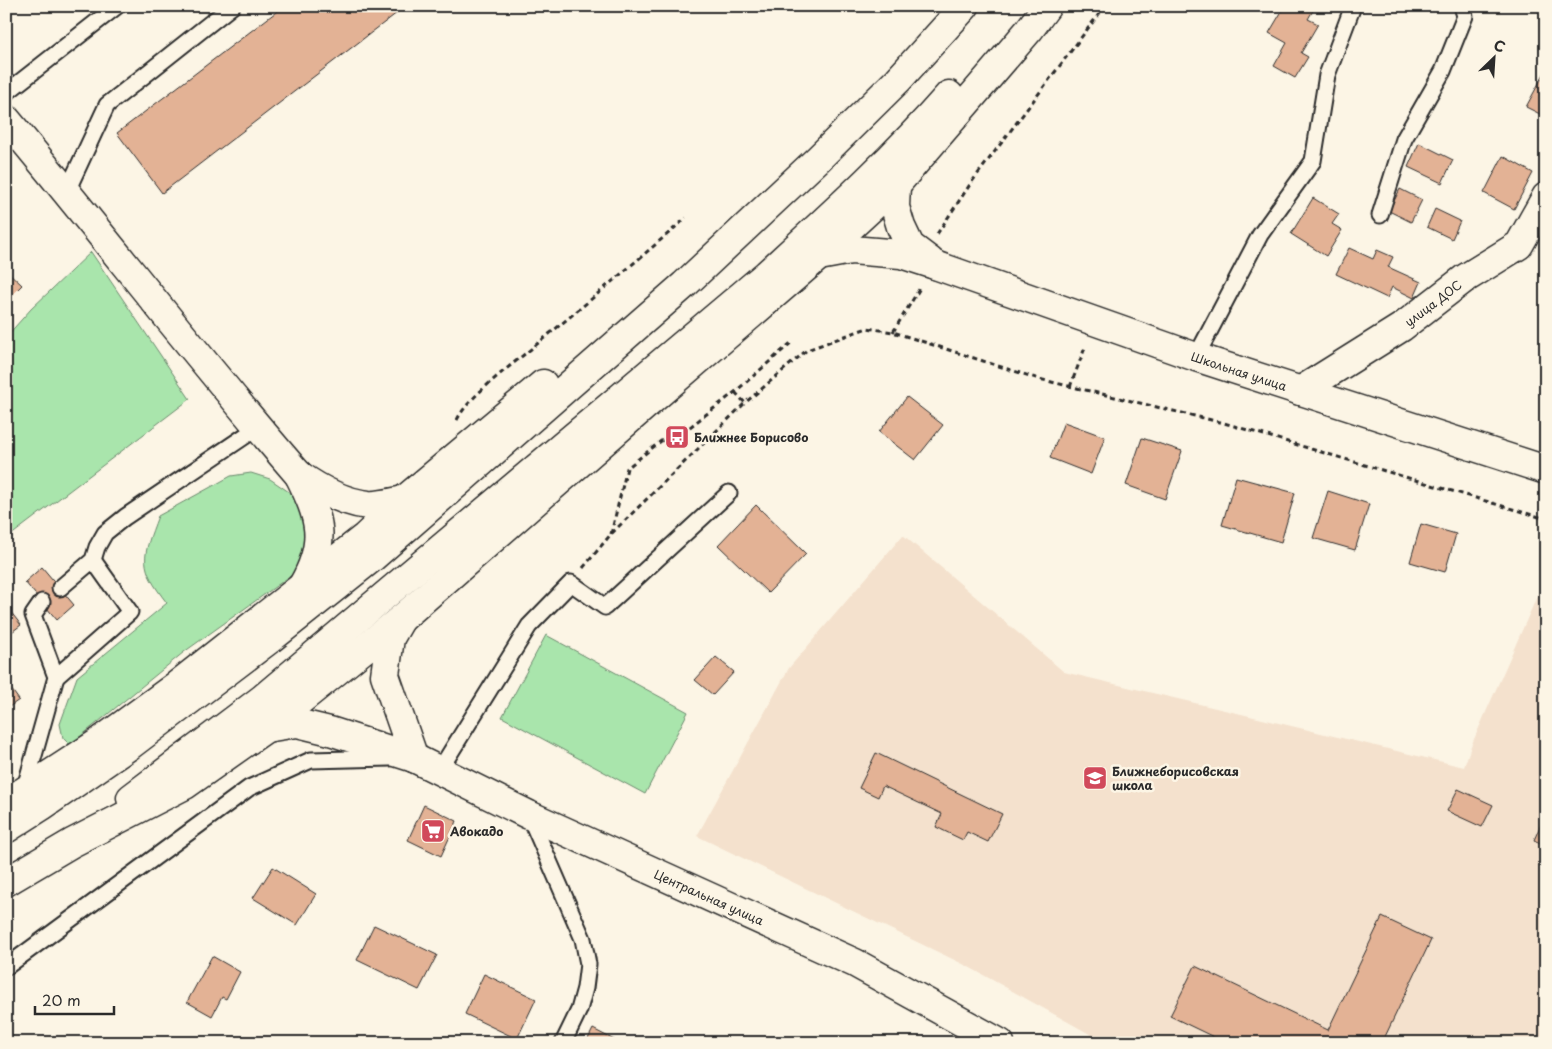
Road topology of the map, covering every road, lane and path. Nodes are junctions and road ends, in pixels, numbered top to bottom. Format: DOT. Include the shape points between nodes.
graph roads {
  1 [pos="117,6"];
  2 [pos="232,6"];
  3 [pos="965,6"];
  4 [pos="1026,6"];
  5 [pos="1047,6"];
  6 [pos="1105,6"];
  7 [pos="1353,6"];
  8 [pos="1462,6"];
  9 [pos="6,93"];
  10 [pos="6,119"];
  11 [pos="817,160"];
  12 [pos="896,185"];
  13 [pos="67,191"];
  14 [pos="1546,197"];
  15 [pos="1380,215"];
  16 [pos="686,218"];
  17 [pos="934,252"];
  18 [pos="819,256"];
  19 [pos="1095,322"];
  20 [pos="792,342"];
  21 [pos="1196,357"];
  22 [pos="1070,387"];
  23 [pos="1300,391"];
  24 [pos="735,392"];
  25 [pos="745,403"];
  26 [pos="456,422"];
  27 [pos="257,428"];
  28 [pos="1546,470"];
  29 [pos="299,475"];
  30 [pos="729,493"];
  31 [pos="404,500"];
  32 [pos="1546,519"];
  33 [pos="611,534"];
  34 [pos="93,560"];
  35 [pos="572,583"];
  36 [pos="303,585"];
  37 [pos="60,588"];
  38 [pos="42,602"];
  39 [pos="401,619"];
  40 [pos="56,677"];
  41 [pos="266,728"];
  42 [pos="414,758"];
  43 [pos="439,770"];
  44 [pos="15,797"];
  45 [pos="528,816"];
  46 [pos="6,829"];
  47 [pos="72,843"];
  48 [pos="6,882"];
  49 [pos="6,967"];
  50 [pos="563,1043"];
  51 [pos="1000,1043"];
  1 -- 9 [label="lane"];
  2 -- 13 [label="lane" via="108,105"];
  3 -- 11 [label="main road" via="898,80"];
  4 -- 47 [label="main road" via="927,120 846,202 767,274 262,699"];
  5 -- 12 [label="main road"];
  6 -- 17 [label="path" via="971,183"];
  7 -- 21 [label="lane" via="1327,76 1313,161 1260,235"];
  8 -- 15 [label="lane" via="1465,16 1443,71 1404,139"];
  10 -- 13 [label="main road"];
  11 -- 31 [label="main road" via="732,223"];
  11 -- 46 [label="main road" via="684,284 373,557 129,746"];
  12 -- 17 [label="main road" via="896,207 910,246"];
  12 -- 18 [label="main road"];
  13 -- 27 [label="main road"];
  14 -- 23 [label="main road, улица ДОС" via="1519,245 1464,279 1402,327"];
  16 -- 26 [label="path" via="483,389"];
  17 -- 18 [label="main road, Школьная улица" via="901,254 851,250"];
  17 -- 19 [label="main road, Школьная улица"];
  18 -- 39 [label="main road"];
  19 -- 21 [label="main road, Школьная улица"];
  19 -- 22 [label="path"];
  20 -- 24 [label="path"];
  21 -- 23 [label="main road, Школьная улица"];
  22 -- 25 [label="path" via="893,332 867,328 807,350"];
  22 -- 32 [label="path" via="1224,423"];
  23 -- 28 [label="main road, Школьная улица"];
  24 -- 25 [label="path"];
  24 -- 33 [label="path" via="677,438 661,441 627,468"];
  25 -- 33 [label="path"];
  27 -- 29 [label="main road"];
  27 -- 34 [label="lane" via="105,533"];
  29 -- 31 [label="main road" via="321,490 348,501 370,505"];
  29 -- 36 [label="main road" via="313,503 320,536 312,569"];
  30 -- 35 [label="lane" via="605,607"];
  31 -- 36 [label="main road" via="365,537"];
  33 -- 35 [label="path"];
  34 -- 37 [label="lane"];
  34 -- 40 [label="lane" via="130,612"];
  35 -- 43 [label="lane" via="529,626"];
  36 -- 44 [label="main road" via="177,685 95,745"];
  38 -- 40 [label="lane" via="32,615"];
  39 -- 41 [label="main road"];
  39 -- 42 [label="main road" via="390,638 385,674"];
  40 -- 44 [label="lane"];
  41 -- 42 [label="main road, Центральная улица" via="298,723 330,730"];
  41 -- 47 [label="main road" via="185,785"];
  42 -- 43 [label="main road, Центральная улица"];
  42 -- 49 [label="lane" via="311,760 249,788"];
  43 -- 45 [label="main road, Центральная улица"];
  45 -- 50 [label="lane" via="583,939 588,964 579,1010"];
  45 -- 51 [label="main road, Центральная улица" via="855,964"];
  47 -- 48 [label="main road"];
}
